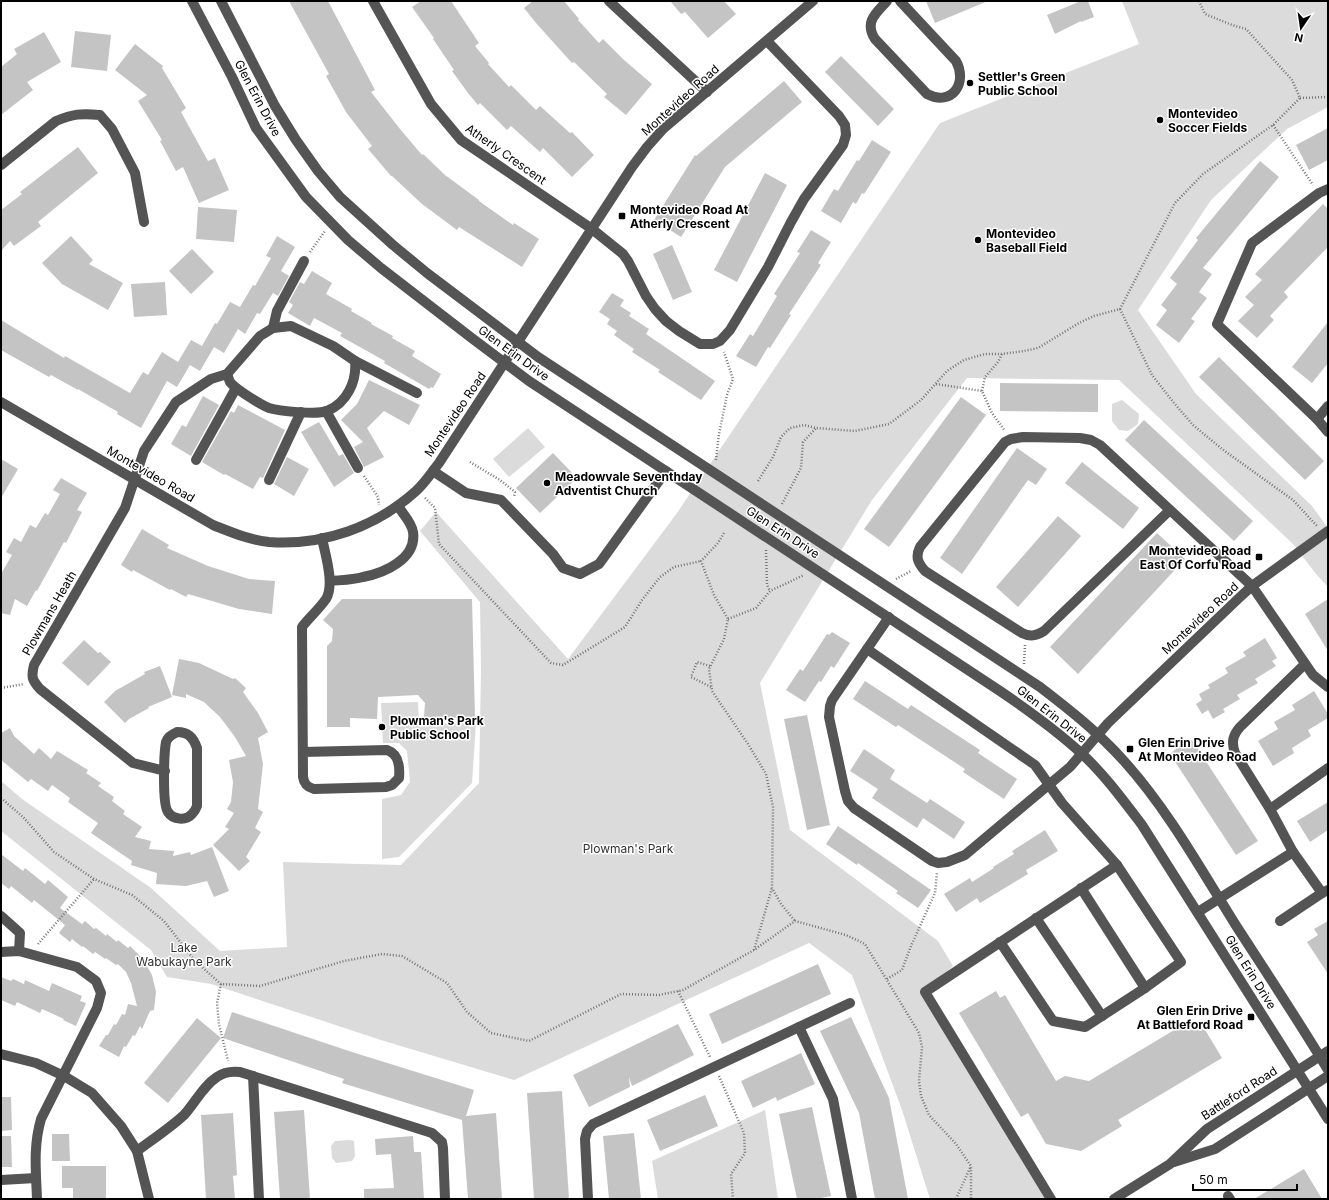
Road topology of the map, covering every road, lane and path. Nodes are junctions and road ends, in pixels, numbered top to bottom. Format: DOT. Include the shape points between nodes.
graph roads {
  1 [pos="192,1"];
  2 [pos="221,1"];
  3 [pos="373,1"];
  4 [pos="609,1"];
  5 [pos="813,1"];
  6 [pos="886,1"];
  7 [pos="900,1"];
  8 [pos="1199,1"];
  9 [pos="767,41"];
  10 [pos="708,92"];
  11 [pos="1328,96"];
  12 [pos="1300,98"];
  13 [pos="1273,125"];
  14 [pos="1,165"];
  15 [pos="1328,189"];
  16 [pos="1318,193"];
  17 [pos="144,222"];
  18 [pos="331,223"];
  19 [pos="592,229"];
  20 [pos="304,261"];
  21 [pos="1120,309"];
  22 [pos="273,328"];
  23 [pos="720,341"];
  24 [pos="518,343"];
  25 [pos="1002,354"];
  26 [pos="355,361"];
  27 [pos="504,363"];
  28 [pos="226,374"];
  29 [pos="935,384"];
  30 [pos="236,388"];
  31 [pos="982,391"];
  32 [pos="417,393"];
  33 [pos="1,402"];
  34 [pos="1328,406"];
  35 [pos="326,411"];
  36 [pos="301,412"];
  37 [pos="1317,419"];
  38 [pos="816,428"];
  39 [pos="1328,432"];
  40 [pos="1010,439"];
  41 [pos="196,460"];
  42 [pos="470,462"];
  43 [pos="358,468"];
  44 [pos="432,471"];
  45 [pos="666,471"];
  46 [pos="714,472"];
  47 [pos="134,479"];
  48 [pos="269,480"];
  49 [pos="758,481"];
  50 [pos="417,490"];
  51 [pos="398,506"];
  52 [pos="510,509"];
  53 [pos="1170,510"];
  54 [pos="777,514"];
  55 [pos="381,517"];
  56 [pos="1326,532"];
  57 [pos="724,533"];
  58 [pos="765,536"];
  59 [pos="322,538"];
  60 [pos="701,561"];
  61 [pos="920,566"];
  62 [pos="815,569"];
  63 [pos="330,581"];
  64 [pos="886,585"];
  65 [pos="1252,586"];
  66 [pos="770,591"];
  67 [pos="888,617"];
  68 [pos="728,619"];
  69 [pos="1026,635"];
  70 [pos="867,649"];
  71 [pos="1306,664"];
  72 [pos="710,666"];
  73 [pos="1024,676"];
  74 [pos="33,682"];
  75 [pos="711,687"];
  76 [pos="1328,687"];
  77 [pos="1,688"];
  78 [pos="1098,734"];
  79 [pos="303,752"];
  80 [pos="1081,753"];
  81 [pos="1328,768"];
  82 [pos="164,771"];
  83 [pos="1049,785"];
  84 [pos="1,798"];
  85 [pos="1270,809"];
  86 [pos="1293,852"];
  87 [pos="938,863"];
  88 [pos="1117,865"];
  89 [pos="94,879"];
  90 [pos="772,888"];
  91 [pos="1081,888"];
  92 [pos="1325,892"];
  93 [pos="1219,898"];
  94 [pos="1198,912"];
  95 [pos="1,916"];
  96 [pos="1036,918"];
  97 [pos="795,921"];
  98 [pos="1280,921"];
  99 [pos="1000,942"];
  100 [pos="754,950"];
  101 [pos="1,952"];
  102 [pos="24,952"];
  103 [pos="887,979"];
  104 [pos="221,984"];
  105 [pos="1145,988"];
  106 [pos="678,991"];
  107 [pos="850,1003"];
  108 [pos="1102,1016"];
  109 [pos="799,1027"];
  110 [pos="1324,1053"];
  111 [pos="1,1054"];
  112 [pos="714,1066"];
  113 [pos="1297,1070"];
  114 [pos="1328,1070"];
  115 [pos="231,1072"];
  116 [pos="64,1076"];
  117 [pos="253,1076"];
  118 [pos="1328,1076"];
  119 [pos="1309,1089"];
  120 [pos="1328,1119"];
  121 [pos="137,1151"];
  122 [pos="1170,1164"];
  123 [pos="971,1166"];
  124 [pos="36,1178"];
  125 [pos="1,1180"];
  126 [pos="37,1199"];
  127 [pos="149,1199"];
  128 [pos="259,1199"];
  129 [pos="445,1199"];
  130 [pos="588,1199"];
  131 [pos="733,1199"];
  132 [pos="852,1199"];
  133 [pos="956,1199"];
  134 [pos="971,1199"];
  135 [pos="1051,1199"];
  136 [pos="1114,1199"];
  1 -- 18 [label="street, Glen Erin Drive" via="256,128 306,197"];
  2 -- 24 [label="street, Glen Erin Drive" via="275,106 318,171 340,197 426,273"];
  3 -- 19 [label="street, Atherly Crescent" via="431,104 461,140"];
  4 -- 10 [label="street"];
  5 -- 9 [label="street, Montevideo Road"];
  6 -- 7 [label="street" via="871,20 871,33 927,94 941,98 949,96 960,84 960,68"];
  8 -- 12 [label="path" via="1205,14 1246,29 1292,80"];
  9 -- 10 [label="street, Montevideo Road"];
  9 -- 23 [label="street" via="839,116 845,125 846,135 843,146 812,187 768,267 730,330"];
  10 -- 19 [label="street, Montevideo Road" via="663,129 647,147"];
  11 -- 12 [label="path"];
  12 -- 13 [label="path"];
  13 -- 16 [label="path"];
  13 -- 21 [label="path" via="1203,174 1174,203"];
  14 -- 17 [label="street" via="56,121 83,113 100,115 112,129 135,173"];
  15 -- 16 [label="street"];
  16 -- 37 [label="street" via="1252,243 1217,324"];
  18 -- 20 [label="path"];
  18 -- 27 [label="street, Glen Erin Drive" via="381,268"];
  19 -- 23 [label="street, Atherly Crescent" via="623,254 646,296 666,321 700,344"];
  19 -- 24 [label="street, Montevideo Road"];
  20 -- 22 [label="street" via="277,311"];
  21 -- 25 [label="path" via="1079,323 1038,348"];
  21 -- 56 [label="path" via="1152,375 1188,419 1222,449 1293,500"];
  22 -- 26 [label="street" via="291,326 333,346"];
  22 -- 28 [label="street" via="260,336"];
  23 -- 46 [label="path" via="733,379 719,434"];
  24 -- 27 [label="street, Montevideo Road"];
  24 -- 46 [label="street, Glen Erin Drive"];
  25 -- 29 [label="path" via="985,354 964,360 947,371"];
  25 -- 31 [label="path" via="985,378"];
  26 -- 32 [label="street"];
  26 -- 35 [label="street" via="356,372 351,389 340,402"];
  27 -- 44 [label="street, Montevideo Road"];
  27 -- 45 [label="street, Glen Erin Drive"];
  28 -- 30 [label="street"];
  28 -- 47 [label="street, Plowmans Heath" via="210,379 176,402 144,451"];
  29 -- 31 [label="path"];
  29 -- 38 [label="path" via="921,400 889,424 855,431"];
  30 -- 36 [label="street" via="268,408"];
  30 -- 41 [label="street"];
  31 -- 40 [label="path" via="992,413"];
  33 -- 47 [label="street, Montevideo Road"];
  34 -- 37 [label="street"];
  35 -- 36 [label="street"];
  35 -- 43 [label="street"];
  36 -- 48 [label="street"];
  37 -- 39 [label="street"];
  38 -- 49 [label="path" via="804,425 790,428 781,437 773,457"];
  38 -- 54 [label="path" via="803,442 801,468"];
  40 -- 53 [label="street" via="1023,437 1091,440 1100,445"];
  40 -- 61 [label="street" via="1001,446 920,547 917,558"];
  42 -- 52 [label="path" via="516,492"];
  43 -- 55 [label="path" via="378,497"];
  44 -- 50 [label="street, Montevideo Road"];
  44 -- 52 [label="street" via="466,493 501,500"];
  45 -- 52 [label="street" via="599,564 580,574 563,568"];
  45 -- 58 [label="street, Glen Erin Drive"];
  46 -- 54 [label="street, Glen Erin Drive"];
  47 -- 59 [label="street, Montevideo Road" via="213,525 240,536 268,542 297,542"];
  47 -- 74 [label="street, Plowmans Heath" via="126,508 34,665"];
  50 -- 51 [label="street, Montevideo Road"];
  50 -- 60 [label="path" via="435,508 439,544 551,663 563,665 625,627 660,577 674,567"];
  51 -- 55 [label="street, Montevideo Road"];
  51 -- 63 [label="street" via="413,533 411,549 405,558 386,570 362,578"];
  53 -- 65 [label="street"];
  53 -- 69 [label="street" via="1044,631 1036,635"];
  54 -- 64 [label="street, Glen Erin Drive"];
  55 -- 59 [label="street, Montevideo Road" via="352,530"];
  56 -- 65 [label="street, Montevideo Road"];
  57 -- 60 [label="path"];
  58 -- 62 [label="street, Glen Erin Drive"];
  58 -- 66 [label="path" via="767,585"];
  59 -- 63 [label="street"];
  60 -- 68 [label="path" via="714,596"];
  61 -- 64 [label="path"];
  61 -- 69 [label="street"];
  62 -- 66 [label="path"];
  62 -- 67 [label="street, Glen Erin Drive"];
  63 -- 79 [label="street" via="326,598 302,627"];
  64 -- 73 [label="street, Glen Erin Drive"];
  65 -- 71 [label="street"];
  65 -- 78 [label="street, Montevideo Road"];
  66 -- 68 [label="path" via="756,608"];
  67 -- 70 [label="street"];
  67 -- 80 [label="street, Glen Erin Drive" via="1043,721"];
  68 -- 72 [label="path" via="724,639"];
  69 -- 73 [label="path"];
  70 -- 83 [label="street" via="1035,765"];
  70 -- 87 [label="street" via="832,700 829,712 848,801 854,808 924,857"];
  71 -- 76 [label="street" via="1313,675"];
  71 -- 85 [label="street" via="1240,727 1233,740 1235,753"];
  72 -- 75 [label="path"];
  72 -- 75 [label="path" via="698,662 691,677"];
  73 -- 78 [label="street, Glen Erin Drive"];
  74 -- 77 [label="path"];
  74 -- 82 [label="street" via="133,763"];
  75 -- 90 [label="path" via="766,774 773,806"];
  78 -- 80 [label="street, Montevideo Road"];
  78 -- 93 [label="street, Glen Erin Drive" via="1124,761 1178,831"];
  79 -- 79 [label="street" via="303,777 310,788 386,787 396,783 399,778 397,759 386,750"];
  80 -- 83 [label="street, Montevideo Road" via="1070,767"];
  80 -- 94 [label="street, Glen Erin Drive" via="1142,825"];
  81 -- 85 [label="street"];
  82 -- 82 [label="street" via="165,803 168,813 175,818 184,819 192,814 197,806 197,748 194,739 186,732 177,732 169,736 166,742"];
  83 -- 87 [label="street, Montevideo Road" via="965,855"];
  83 -- 88 [label="street"];
  84 -- 89 [label="path" via="23,817 54,852"];
  85 -- 86 [label="street"];
  86 -- 92 [label="street"];
  86 -- 93 [label="street"];
  87 -- 103 [label="path" via="935,893 902,970"];
  88 -- 91 [label="street"];
  88 -- 105 [label="street" via="1181,962"];
  89 -- 102 [label="path"];
  89 -- 104 [label="path" via="132,895 164,920 195,961"];
  90 -- 97 [label="path"];
  90 -- 100 [label="path"];
  91 -- 96 [label="street"];
  91 -- 105 [label="street"];
  92 -- 98 [label="street"];
  93 -- 94 [label="street"];
  93 -- 110 [label="street, Glen Erin Drive"];
  94 -- 113 [label="street, Glen Erin Drive"];
  95 -- 102 [label="street" via="20,933"];
  96 -- 99 [label="street"];
  96 -- 108 [label="street"];
  97 -- 100 [label="path"];
  97 -- 103 [label="path" via="846,935 865,944"];
  99 -- 108 [label="street" via="1053,1021 1085,1027"];
  99 -- 135 [label="street" via="925,992"];
  100 -- 106 [label="path"];
  101 -- 102 [label="street"];
  102 -- 116 [label="street" via="76,967 96,981 101,993 97,1008"];
  103 -- 123 [label="path" via="919,1033 922,1047 920,1096 929,1115 956,1144"];
  104 -- 106 [label="path" via="260,986 344,961 382,954 402,956 447,983 467,1012 491,1033 529,1041 621,994 660,994"];
  104 -- 115 [label="path" via="217,1003 218,1017"];
  105 -- 108 [label="street"];
  106 -- 112 [label="path"];
  107 -- 109 [label="street"];
  109 -- 112 [label="street"];
  109 -- 132 [label="street" via="833,1099"];
  110 -- 113 [label="street, Battleford Road"];
  110 -- 114 [label="street, Glen Erin Drive"];
  111 -- 116 [label="street" via="36,1063"];
  112 -- 130 [label="street" via="593,1124 585,1139"];
  112 -- 131 [label="path" via="744,1133 745,1153 731,1174"];
  113 -- 119 [label="street, Glen Erin Drive"];
  113 -- 122 [label="street, Battleford Road" via="1207,1129"];
  115 -- 117 [label="street"];
  115 -- 121 [label="street" via="214,1079 183,1115"];
  116 -- 121 [label="street" via="92,1093 121,1126"];
  116 -- 124 [label="street" via="41,1120 37,1134"];
  117 -- 128 [label="street"];
  117 -- 129 [label="street" via="432,1133 442,1142"];
  118 -- 119 [label="street, Battleford Road"];
  119 -- 120 [label="street, Glen Erin Drive"];
  119 -- 122 [label="street, Battleford Road" via="1215,1149"];
  121 -- 127 [label="street"];
  122 -- 136 [label="street, Battleford Road"];
  123 -- 133 [label="path"];
  123 -- 134 [label="path"];
  124 -- 125 [label="street"];
  124 -- 126 [label="street"];
}
